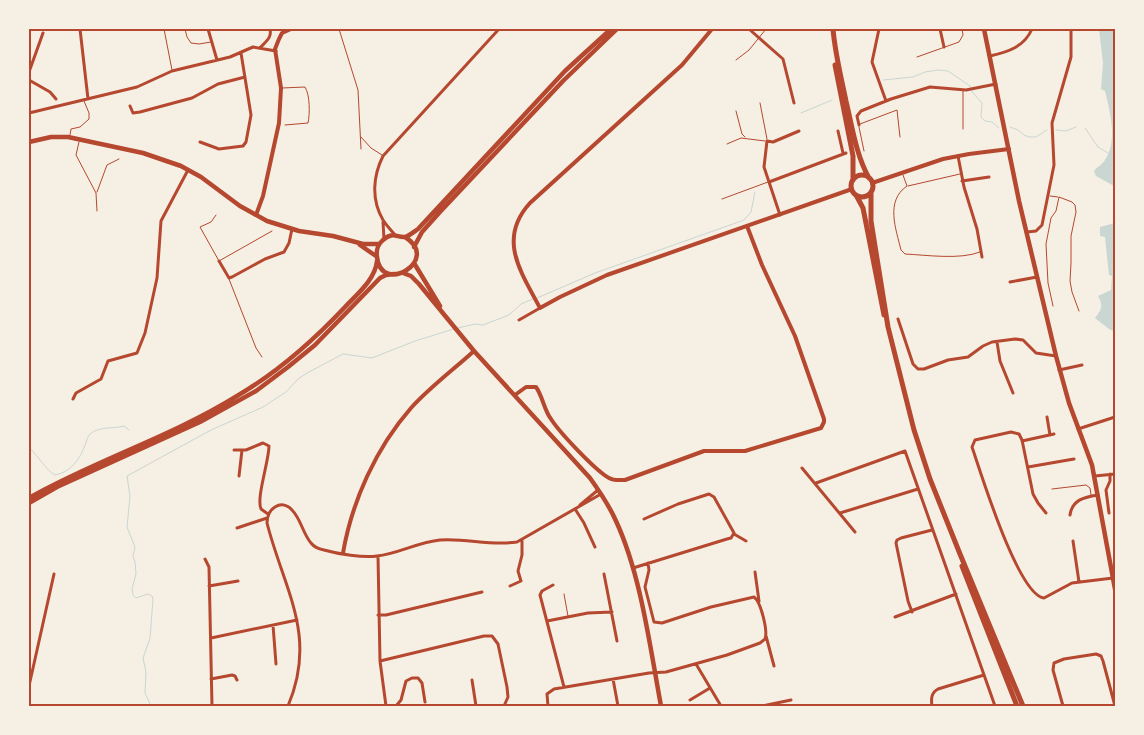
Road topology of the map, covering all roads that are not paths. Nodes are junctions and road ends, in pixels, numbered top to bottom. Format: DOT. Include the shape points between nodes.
graph roads {
  1 [pos="80,29"];
  2 [pos="164,29"];
  3 [pos="185,29"];
  4 [pos="208,29"];
  5 [pos="270,29"];
  6 [pos="292,29"];
  7 [pos="339,29"];
  8 [pos="499,29"];
  9 [pos="611,29"];
  10 [pos="617,29"];
  11 [pos="712,29"];
  12 [pos="750,29"];
  13 [pos="766,29"];
  14 [pos="831,29"];
  15 [pos="880,29"];
  16 [pos="940,29"];
  17 [pos="962,29"];
  18 [pos="984,29"];
  19 [pos="1032,29"];
  20 [pos="1071,29"];
  21 [pos="43,34"];
  22 [pos="759,37"];
  23 [pos="211,41"];
  24 [pos="944,47"];
  25 [pos="260,48"];
  26 [pos="276,51"];
  27 [pos="241,53"];
  28 [pos="990,56"];
  29 [pos="917,57"];
  30 [pos="217,60"];
  31 [pos="736,60"];
  32 [pos="172,71"];
  33 [pos="29,72"];
  34 [pos="245,77"];
  35 [pos="29,80"];
  36 [pos="996,84"];
  37 [pos="281,88"];
  38 [pos="963,90"];
  39 [pos="56,99"];
  40 [pos="86,100"];
  41 [pos="886,101"];
  42 [pos="760,103"];
  43 [pos="794,103"];
  44 [pos="130,106"];
  45 [pos="736,111"];
  46 [pos="29,113"];
  47 [pos="285,125"];
  48 [pos="859,125"];
  49 [pos="963,129"];
  50 [pos="838,131"];
  51 [pos="799,132"];
  52 [pos="360,136"];
  53 [pos="69,137"];
  54 [pos="900,137"];
  55 [pos="746,138"];
  56 [pos="80,139"];
  57 [pos="767,141"];
  58 [pos="29,142"];
  59 [pos="200,142"];
  60 [pos="727,144"];
  61 [pos="1009,148"];
  62 [pos="362,149"];
  63 [pos="864,151"];
  64 [pos="383,156"];
  65 [pos="958,156"];
  66 [pos="119,159"];
  67 [pos="188,170"];
  68 [pos="902,173"];
  69 [pos="961,174"];
  70 [pos="989,178"];
  71 [pos="853,180"];
  72 [pos="870,180"];
  73 [pos="962,181"];
  74 [pos="769,182"];
  75 [pos="907,186"];
  76 [pos="852,190"];
  77 [pos="96,193"];
  78 [pos="871,193"];
  79 [pos="856,195"];
  80 [pos="1047,196"];
  81 [pos="1059,197"];
  82 [pos="722,199"];
  83 [pos="97,211"];
  84 [pos="216,215"];
  85 [pos="256,215"];
  86 [pos="780,215"];
  87 [pos="383,221"];
  88 [pos="747,226"];
  89 [pos="292,230"];
  90 [pos="272,231"];
  91 [pos="1026,232"];
  92 [pos="395,235"];
  93 [pos="405,237"];
  94 [pos="384,239"];
  95 [pos="355,242"];
  96 [pos="379,244"];
  97 [pos="414,247"];
  98 [pos="981,252"];
  99 [pos="982,257"];
  100 [pos="377,258"];
  101 [pos="219,261"];
  102 [pos="414,263"];
  103 [pos="403,273"];
  104 [pos="394,274"];
  105 [pos="1037,277"];
  106 [pos="229,278"];
  107 [pos="1010,282"];
  108 [pos="1053,306"];
  109 [pos="540,308"];
  110 [pos="441,310"];
  111 [pos="1078,311"];
  112 [pos="898,319"];
  113 [pos="520,320"];
  114 [pos="888,327"];
  115 [pos="997,341"];
  116 [pos="474,351"];
  117 [pos="1056,356"];
  118 [pos="262,357"];
  119 [pos="1082,365"];
  120 [pos="1059,370"];
  121 [pos="1013,393"];
  122 [pos="515,395"];
  123 [pos="73,399"];
  124 [pos="1047,417"];
  125 [pos="1115,417"];
  126 [pos="1078,429"];
  127 [pos="1022,442"];
  128 [pos="234,450"];
  129 [pos="242,450"];
  130 [pos="1074,459"];
  131 [pos="802,468"];
  132 [pos="1028,468"];
  133 [pos="1110,474"];
  134 [pos="1115,474"];
  135 [pos="239,476"];
  136 [pos="1095,476"];
  137 [pos="816,482"];
  138 [pos="918,489"];
  139 [pos="1052,489"];
  140 [pos="600,492"];
  141 [pos="1098,495"];
  142 [pos="1092,496"];
  143 [pos="29,498"];
  144 [pos="29,503"];
  145 [pos="575,509"];
  146 [pos="840,513"];
  147 [pos="1046,513"];
  148 [pos="1109,513"];
  149 [pos="1070,515"];
  150 [pos="267,516"];
  151 [pos="644,519"];
  152 [pos="237,528"];
  153 [pos="932,530"];
  154 [pos="855,532"];
  155 [pos="734,534"];
  156 [pos="522,541"];
  157 [pos="1073,541"];
  158 [pos="746,542"];
  159 [pos="595,548"];
  160 [pos="343,553"];
  161 [pos="960,554"];
  162 [pos="378,556"];
  163 [pos="205,559"];
  164 [pos="648,563"];
  165 [pos="633,568"];
  166 [pos="755,572"];
  167 [pos="54,574"];
  168 [pos="604,574"];
  169 [pos="1113,578"];
  170 [pos="238,581"];
  171 [pos="1079,582"];
  172 [pos="553,585"];
  173 [pos="209,586"];
  174 [pos="510,586"];
  175 [pos="1115,589"];
  176 [pos="482,592"];
  177 [pos="564,594"];
  178 [pos="956,594"];
  179 [pos="759,601"];
  180 [pos="612,612"];
  181 [pos="912,612"];
  182 [pos="378,615"];
  183 [pos="568,617"];
  184 [pos="895,617"];
  185 [pos="297,620"];
  186 [pos="547,621"];
  187 [pos="273,625"];
  188 [pos="766,636"];
  189 [pos="210,638"];
  190 [pos="617,641"];
  191 [pos="380,660"];
  192 [pos="276,664"];
  193 [pos="696,664"];
  194 [pos="774,666"];
  195 [pos="655,673"];
  196 [pos="984,675"];
  197 [pos="211,679"];
  198 [pos="612,679"];
  199 [pos="237,680"];
  200 [pos="472,680"];
  201 [pos="29,686"];
  202 [pos="564,687"];
  203 [pos="710,688"];
  204 [pos="690,700"];
  205 [pos="791,700"];
  206 [pos="426,702"];
  207 [pos="212,706"];
  208 [pos="288,706"];
  209 [pos="386,706"];
  210 [pos="396,706"];
  211 [pos="476,706"];
  212 [pos="504,706"];
  213 [pos="548,706"];
  214 [pos="618,706"];
  215 [pos="661,706"];
  216 [pos="721,706"];
  217 [pos="762,706"];
  218 [pos="932,706"];
  219 [pos="994,706"];
  220 [pos="1017,706"];
  221 [pos="1023,706"];
  222 [pos="1063,706"];
  223 [pos="1115,706"];
  1 -- 40 [label="street"];
  2 -- 32 [label="lane"];
  3 -- 23 [label="lane" via="188,40 193,44"];
  4 -- 23 [label="street"];
  5 -- 25 [label="street" via="270,36"];
  6 -- 26 [label="street" via="282,33"];
  7 -- 52 [label="lane" via="357,86"];
  8 -- 64 [label="street"];
  9 -- 93 [label="main road" via="565,71 418,229"];
  10 -- 97 [label="main road" via="563,81 452,199 422,232"];
  11 -- 109 [label="street" via="682,65 523,211 515,229 514,252"];
  12 -- 22 [label="street"];
  13 -- 22 [label="lane"];
  14 -- 71 [label="highway" via="838,84 854,156"];
  14 -- 72 [label="highway" via="860,160"];
  15 -- 41 [label="street" via="872,62"];
  16 -- 24 [label="street"];
  17 -- 24 [label="lane" via="960,41"];
  18 -- 28 [label="main road"];
  19 -- 28 [label="street" via="1017,47"];
  20 -- 80 [label="street" via="1071,57 1052,123 1054,165"];
  21 -- 33 [label="street"];
  22 -- 31 [label="lane"];
  22 -- 43 [label="street" via="783,59"];
  23 -- 30 [label="street"];
  24 -- 29 [label="lane"];
  25 -- 26 [label="street"];
  25 -- 27 [label="street" via="253,47"];
  26 -- 37 [label="street"];
  27 -- 30 [label="street"];
  27 -- 34 [label="street"];
  28 -- 36 [label="main road"];
  30 -- 32 [label="street"];
  32 -- 40 [label="street" via="137,87"];
  34 -- 44 [label="street" via="218,84 192,98 140,112 133,113"];
  34 -- 59 [label="street" via="251,115 246,142 243,146 219,149"];
  35 -- 39 [label="street"];
  36 -- 38 [label="street"];
  36 -- 61 [label="main road"];
  37 -- 47 [label="lane" via="303,86 307,91 308,123"];
  37 -- 85 [label="street" via="280,123 264,196"];
  38 -- 41 [label="street" via="930,88"];
  38 -- 49 [label="lane"];
  40 -- 46 [label="street"];
  40 -- 53 [label="lane" via="90,118 72,129"];
  41 -- 48 [label="street" via="858,114"];
  42 -- 57 [label="lane"];
  45 -- 55 [label="lane"];
  48 -- 54 [label="lane" via="897,110"];
  48 -- 63 [label="lane"];
  50 -- 74 [label="street" via="845,153"];
  51 -- 57 [label="street" via="773,142"];
  52 -- 62 [label="lane"];
  52 -- 64 [label="lane"];
  53 -- 56 [label="main road"];
  53 -- 58 [label="main road"];
  55 -- 57 [label="lane"];
  55 -- 60 [label="lane"];
  56 -- 67 [label="main road" via="143,153"];
  56 -- 77 [label="lane" via="76,155"];
  57 -- 74 [label="street" via="763,164"];
  61 -- 65 [label="street"];
  61 -- 91 [label="main road"];
  64 -- 87 [label="street" via="376,172 374,189"];
  65 -- 68 [label="street"];
  65 -- 69 [label="street"];
  66 -- 77 [label="lane" via="107,165"];
  67 -- 85 [label="main road"];
  67 -- 123 [label="street" via="161,221 157,278 138,353 108,361 101,380 76,392"];
  68 -- 72 [label="street"];
  68 -- 75 [label="lane"];
  69 -- 73 [label="street"];
  69 -- 75 [label="lane"];
  70 -- 73 [label="street"];
  71 -- 72 [label="highway" via="860,176"];
  71 -- 76 [label="highway"];
  72 -- 78 [label="highway"];
  73 -- 98 [label="street"];
  74 -- 82 [label="lane"];
  74 -- 86 [label="street"];
  75 -- 98 [label="lane" via="895,199 894,207 904,254 937,256"];
  76 -- 79 [label="highway"];
  76 -- 86 [label="street"];
  77 -- 83 [label="lane"];
  78 -- 79 [label="highway" via="862,197"];
  78 -- 114 [label="highway" via="871,221"];
  79 -- 114 [label="highway" via="863,208"];
  80 -- 81 [label="lane"];
  80 -- 91 [label="street" via="1042,226 1036,231"];
  81 -- 108 [label="lane" via="1046,244"];
  81 -- 111 [label="lane" via="1072,202 1076,212 1071,236 1070,281"];
  84 -- 101 [label="lane" via="211,222 200,227"];
  85 -- 89 [label="main road"];
  86 -- 88 [label="street"];
  87 -- 92 [label="street"];
  87 -- 94 [label="street"];
  88 -- 109 [label="street" via="608,275"];
  88 -- 122 [label="street" via="795,336 824,419 821,428 745,451 704,451 625,480 612,480 557,426 536,387 526,387"];
  89 -- 95 [label="main road"];
  89 -- 106 [label="street" via="284,252"];
  90 -- 101 [label="lane"];
  91 -- 105 [label="main road"];
  92 -- 93 [label="main road"];
  92 -- 94 [label="main road"];
  93 -- 97 [label="main road"];
  94 -- 96 [label="main road"];
  95 -- 96 [label="main road"];
  95 -- 100 [label="main road"];
  96 -- 100 [label="main road"];
  97 -- 102 [label="main road"];
  98 -- 99 [label="street"];
  100 -- 104 [label="main road" via="384,270"];
  100 -- 143 [label="main road" via="376,271 326,327 253,387 203,416"];
  101 -- 106 [label="street"];
  102 -- 103 [label="main road"];
  102 -- 110 [label="main road"];
  103 -- 104 [label="main road"];
  103 -- 110 [label="main road" via="415,279"];
  104 -- 144 [label="main road" via="380,278 315,345 238,402"];
  105 -- 107 [label="street"];
  105 -- 117 [label="main road"];
  106 -- 118 [label="lane"];
  109 -- 113 [label="street"];
  110 -- 116 [label="main road"];
  112 -- 115 [label="street" via="912,364 918,370 968,357"];
  114 -- 161 [label="highway" via="914,430"];
  115 -- 117 [label="street" via="1023,340 1036,352"];
  115 -- 121 [label="street" via="1000,361"];
  116 -- 122 [label="main road"];
  116 -- 160 [label="street" via="416,403 387,442 357,500"];
  117 -- 120 [label="main road"];
  119 -- 120 [label="street"];
  120 -- 126 [label="main road"];
  122 -- 140 [label="main road"];
  124 -- 127 [label="street" via="1052,435"];
  125 -- 126 [label="street"];
  126 -- 136 [label="main road"];
  127 -- 132 [label="street"];
  127 -- 171 [label="street" via="1019,434 1011,432 977,439 972,444 1007,546 1033,593 1040,598"];
  128 -- 129 [label="street"];
  129 -- 135 [label="street"];
  129 -- 150 [label="street" via="263,443 269,446 259,500"];
  130 -- 132 [label="street"];
  131 -- 137 [label="street"];
  132 -- 147 [label="street" via="1035,499"];
  133 -- 134 [label="street"];
  133 -- 136 [label="street"];
  133 -- 148 [label="street" via="1106,490"];
  136 -- 141 [label="main road"];
  137 -- 138 [label="street" via="905,451"];
  137 -- 146 [label="street"];
  138 -- 146 [label="street"];
  138 -- 153 [label="street"];
  139 -- 142 [label="lane" via="1086,485"];
  140 -- 145 [label="street"];
  140 -- 165 [label="main road" via="623,536"];
  141 -- 142 [label="street"];
  141 -- 169 [label="main road"];
  142 -- 149 [label="street" via="1076,502"];
  145 -- 156 [label="street"];
  145 -- 159 [label="street"];
  146 -- 154 [label="street"];
  150 -- 152 [label="street"];
  150 -- 160 [label="street" via="274,507 289,507 317,548"];
  150 -- 185 [label="street"];
  151 -- 155 [label="street" via="709,494 714,497"];
  153 -- 178 [label="street"];
  153 -- 181 [label="street" via="901,538 896,543"];
  155 -- 158 [label="street"];
  155 -- 164 [label="street" via="732,538"];
  156 -- 162 [label="street" via="440,540"];
  156 -- 174 [label="street" via="518,571 521,581"];
  157 -- 171 [label="street"];
  160 -- 162 [label="street"];
  161 -- 220 [label="highway"];
  161 -- 221 [label="highway"];
  162 -- 182 [label="street"];
  163 -- 173 [label="street" via="210,567"];
  164 -- 165 [label="street"];
  164 -- 179 [label="street" via="645,587 652,619 656,623 751,597"];
  165 -- 195 [label="main road"];
  166 -- 179 [label="street"];
  167 -- 201 [label="street"];
  168 -- 180 [label="street"];
  169 -- 171 [label="street"];
  169 -- 175 [label="main road"];
  170 -- 173 [label="street"];
  172 -- 186 [label="street" via="540,593"];
  173 -- 189 [label="street"];
  176 -- 182 [label="street"];
  177 -- 183 [label="lane"];
  178 -- 181 [label="street"];
  178 -- 196 [label="street"];
  179 -- 188 [label="street"];
  180 -- 183 [label="street"];
  180 -- 190 [label="street"];
  181 -- 184 [label="street"];
  182 -- 191 [label="street"];
  183 -- 186 [label="street"];
  185 -- 187 [label="street"];
  185 -- 208 [label="street" via="299,666"];
  186 -- 202 [label="street"];
  187 -- 189 [label="street"];
  187 -- 192 [label="street"];
  188 -- 193 [label="street" via="760,643"];
  188 -- 194 [label="street"];
  189 -- 197 [label="street"];
  191 -- 209 [label="street"];
  191 -- 212 [label="street" via="492,636 498,644 507,687 508,697"];
  193 -- 195 [label="street"];
  193 -- 203 [label="street"];
  195 -- 198 [label="street"];
  195 -- 215 [label="main road"];
  196 -- 218 [label="street" via="938,689 933,694"];
  196 -- 219 [label="street"];
  197 -- 199 [label="street" via="232,675"];
  197 -- 207 [label="street"];
  198 -- 202 [label="street"];
  198 -- 214 [label="street"];
  200 -- 211 [label="street"];
  202 -- 213 [label="street" via="549,692"];
  203 -- 204 [label="street"];
  203 -- 216 [label="street"];
  205 -- 217 [label="street"];
  206 -- 210 [label="street" via="421,680 412,678 406,681"];
  222 -- 223 [label="street" via="1053,665 1056,661 1093,654 1102,658"];
}
